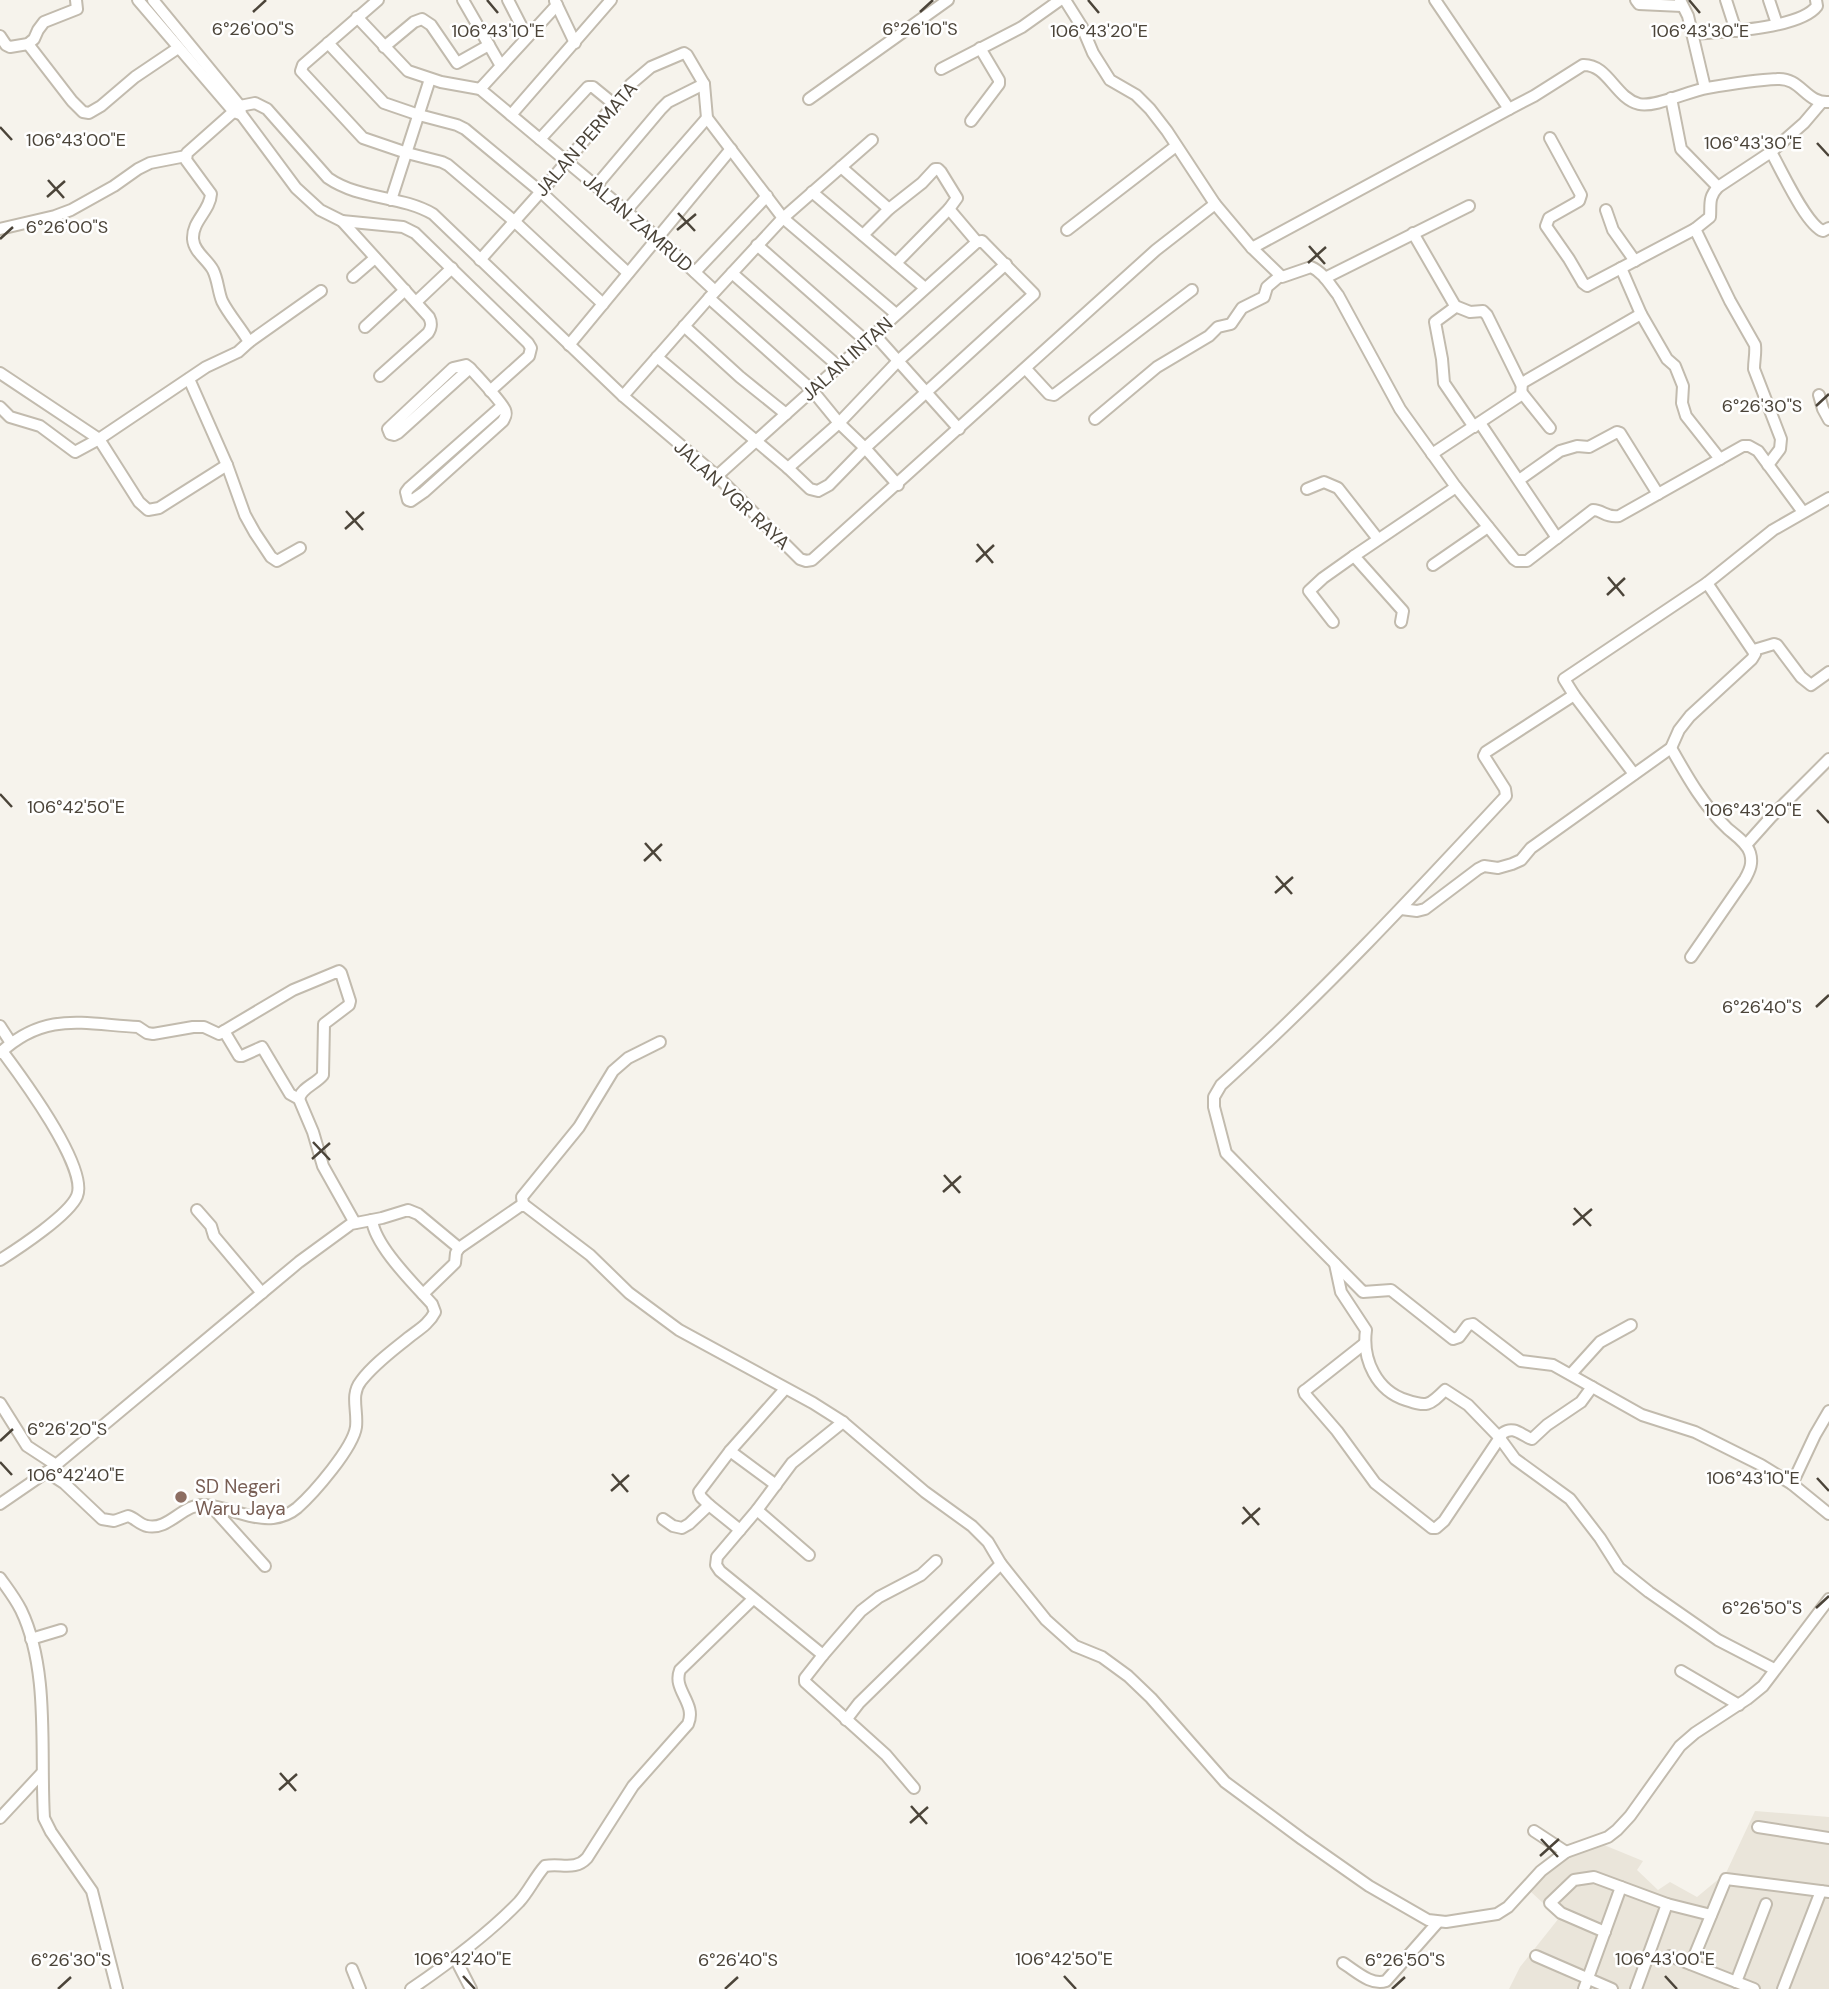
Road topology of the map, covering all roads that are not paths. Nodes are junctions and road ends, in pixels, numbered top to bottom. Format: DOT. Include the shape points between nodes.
graph roads {
  1 [pos="76,0"];
  2 [pos="138,0"];
  3 [pos="153,0"];
  4 [pos="378,0"];
  5 [pos="463,0"];
  6 [pos="508,0"];
  7 [pos="948,0"];
  8 [pos="1059,0"];
  9 [pos="1065,0"];
  10 [pos="1435,0"];
  11 [pos="1636,0"];
  12 [pos="1726,0"];
  13 [pos="1769,0"];
  14 [pos="1816,0"];
  15 [pos="556,2"];
  16 [pos="607,2"];
  17 [pos="1681,3"];
  18 [pos="931,5"];
  19 [pos="357,17"];
  20 [pos="1777,24"];
  21 [pos="1736,31"];
  22 [pos="1692,34"];
  23 [pos="0,36"];
  24 [pos="527,37"];
  25 [pos="328,43"];
  26 [pos="575,43"];
  27 [pos="28,44"];
  28 [pos="489,45"];
  29 [pos="384,47"];
  30 [pos="178,48"];
  31 [pos="981,48"];
  32 [pos="501,66"];
  33 [pos="941,69"];
  34 [pos="430,79"];
  35 [pos="704,84"];
  36 [pos="1705,88"];
  37 [pos="480,89"];
  38 [pos="1671,98"];
  39 [pos="810,99"];
  40 [pos="1825,102"];
  41 [pos="615,105"];
  42 [pos="1509,109"];
  43 [pos="238,111"];
  44 [pos="510,115"];
  45 [pos="419,116"];
  46 [pos="707,118"];
  47 [pos="971,121"];
  48 [pos="1550,138"];
  49 [pos="540,139"];
  50 [pos="872,140"];
  51 [pos="1176,146"];
  52 [pos="731,149"];
  53 [pos="1771,152"];
  54 [pos="407,153"];
  55 [pos="186,156"];
  56 [pos="567,162"];
  57 [pos="841,166"];
  58 [pos="596,186"];
  59 [pos="1718,187"];
  60 [pos="541,192"];
  61 [pos="812,192"];
  62 [pos="767,196"];
  63 [pos="391,200"];
  64 [pos="1215,204"];
  65 [pos="1469,206"];
  66 [pos="889,209"];
  67 [pos="949,209"];
  68 [pos="1606,210"];
  69 [pos="626,211"];
  70 [pos="783,218"];
  71 [pos="342,221"];
  72 [pos="514,221"];
  73 [pos="1829,228"];
  74 [pos="0,229"];
  75 [pos="1695,229"];
  76 [pos="1067,230"];
  77 [pos="1413,233"];
  78 [pos="863,235"];
  79 [pos="657,237"];
  80 [pos="976,242"];
  81 [pos="757,245"];
  82 [pos="1252,248"];
  83 [pos="375,258"];
  84 [pos="480,260"];
  85 [pos="1635,261"];
  86 [pos="896,263"];
  87 [pos="1006,264"];
  88 [pos="452,268"];
  89 [pos="1621,268"];
  90 [pos="695,272"];
  91 [pos="628,273"];
  92 [pos="732,273"];
  93 [pos="1280,276"];
  94 [pos="353,277"];
  95 [pos="1325,278"];
  96 [pos="925,288"];
  97 [pos="1192,289"];
  98 [pos="405,290"];
  99 [pos="321,291"];
  100 [pos="712,294"];
  101 [pos="416,302"];
  102 [pos="603,304"];
  103 [pos="1455,306"];
  104 [pos="896,314"];
  105 [pos="1641,314"];
  106 [pos="684,326"];
  107 [pos="365,327"];
  108 [pos="870,338"];
  109 [pos="249,342"];
  110 [pos="569,345"];
  111 [pos="657,357"];
  112 [pos="898,361"];
  113 [pos="838,366"];
  114 [pos="470,368"];
  115 [pos="1026,369"];
  116 [pos="0,373"];
  117 [pos="380,376"];
  118 [pos="189,379"];
  119 [pos="1522,389"];
  120 [pos="812,390"];
  121 [pos="490,391"];
  122 [pos="926,392"];
  123 [pos="623,396"];
  124 [pos="1819,396"];
  125 [pos="502,405"];
  126 [pos="2,413"];
  127 [pos="786,414"];
  128 [pos="1095,419"];
  129 [pos="1829,420"];
  130 [pos="839,423"];
  131 [pos="1477,425"];
  132 [pos="1550,428"];
  133 [pos="959,429"];
  134 [pos="99,439"];
  135 [pos="756,441"];
  136 [pos="864,448"];
  137 [pos="1432,454"];
  138 [pos="1720,459"];
  139 [pos="227,465"];
  140 [pos="1768,465"];
  141 [pos="788,468"];
  142 [pos="717,476"];
  143 [pos="1519,480"];
  144 [pos="898,485"];
  145 [pos="1456,487"];
  146 [pos="1307,489"];
  147 [pos="1658,494"];
  148 [pos="1829,498"];
  149 [pos="1803,512"];
  150 [pos="1488,527"];
  151 [pos="1557,538"];
  152 [pos="1378,539"];
  153 [pos="300,548"];
  154 [pos="1354,556"];
  155 [pos="1433,565"];
  156 [pos="1707,583"];
  157 [pos="1333,622"];
  158 [pos="1401,622"];
  159 [pos="1754,650"];
  160 [pos="1829,672"];
  161 [pos="1574,695"];
  162 [pos="1671,748"];
  163 [pos="1829,759"];
  164 [pos="1634,774"];
  165 [pos="1746,845"];
  166 [pos="1401,909"];
  167 [pos="1691,957"];
  168 [pos="0,1026"];
  169 [pos="224,1031"];
  170 [pos="660,1042"];
  171 [pos="4,1049"];
  172 [pos="299,1099"];
  173 [pos="523,1203"];
  174 [pos="197,1210"];
  175 [pos="372,1220"];
  176 [pos="355,1223"];
  177 [pos="459,1248"];
  178 [pos="0,1261"];
  179 [pos="1335,1263"];
  180 [pos="262,1293"];
  181 [pos="423,1294"];
  182 [pos="1631,1325"];
  183 [pos="1364,1344"];
  184 [pos="1571,1374"];
  185 [pos="1592,1387"];
  186 [pos="785,1389"];
  187 [pos="0,1403"];
  188 [pos="1829,1410"];
  189 [pos="843,1422"];
  190 [pos="1499,1437"];
  191 [pos="730,1451"];
  192 [pos="51,1469"];
  193 [pos="1792,1484"];
  194 [pos="776,1485"];
  195 [pos="0,1504"];
  196 [pos="709,1504"];
  197 [pos="211,1506"];
  198 [pos="757,1510"];
  199 [pos="1829,1514"];
  200 [pos="663,1519"];
  201 [pos="740,1530"];
  202 [pos="809,1555"];
  203 [pos="936,1561"];
  204 [pos="1001,1564"];
  205 [pos="265,1566"];
  206 [pos="0,1578"];
  207 [pos="753,1599"];
  208 [pos="1829,1599"];
  209 [pos="61,1630"];
  210 [pos="31,1639"];
  211 [pos="823,1655"];
  212 [pos="1774,1669"];
  213 [pos="1681,1671"];
  214 [pos="1739,1705"];
  215 [pos="846,1720"];
  216 [pos="41,1773"];
  217 [pos="914,1788"];
  218 [pos="0,1818"];
  219 [pos="1758,1827"];
  220 [pos="1534,1831"];
  221 [pos="1829,1838"];
  222 [pos="1566,1852"];
  223 [pos="1621,1887"];
  224 [pos="1825,1892"];
  225 [pos="1667,1904"];
  226 [pos="1766,1904"];
  227 [pos="1711,1915"];
  228 [pos="1438,1922"];
  229 [pos="1605,1932"];
  230 [pos="1536,1956"];
  231 [pos="1670,1956"];
  232 [pos="455,1958"];
  233 [pos="1343,1963"];
  234 [pos="1691,1964"];
  235 [pos="352,1969"];
  236 [pos="1736,1982"];
  237 [pos="1586,1984"];
  238 [pos="117,1989"];
  239 [pos="360,1989"];
  240 [pos="411,1989"];
  241 [pos="471,1989"];
  242 [pos="1612,1989"];
  243 [pos="1636,1989"];
  244 [pos="1754,1989"];
  245 [pos="1783,1989"];
  1 -- 27 [label="street" via="77,9 44,22"];
  2 -- 30 [label="street"];
  3 -- 43 [label="street"];
  4 -- 19 [label="street"];
  5 -- 28 [label="street"];
  6 -- 24 [label="street"];
  7 -- 18 [label="street"];
  8 -- 31 [label="street"];
  9 -- 51 [label="street" via="1110,80 1143,101"];
  10 -- 42 [label="street"];
  11 -- 17 [label="street" via="1639,4"];
  12 -- 21 [label="street"];
  13 -- 20 [label="street"];
  14 -- 20 [label="street" via="1817,6 1806,16"];
  15 -- 24 [label="street"];
  15 -- 26 [label="street"];
  16 -- 26 [label="street"];
  17 -- 22 [label="street"];
  18 -- 39 [label="street"];
  19 -- 25 [label="street"];
  19 -- 29 [label="street, JALAN ZAMRUD"];
  20 -- 21 [label="street"];
  21 -- 22 [label="street"];
  22 -- 36 [label="street"];
  23 -- 27 [label="street" via="10,47"];
  24 -- 32 [label="street"];
  25 -- 45 [label="street" via="384,103"];
  25 -- 54 [label="street" via="303,65 303,72 363,138"];
  26 -- 44 [label="street"];
  27 -- 30 [label="street" via="72,102 89,113"];
  28 -- 29 [label="street" via="457,64 422,19"];
  28 -- 32 [label="street"];
  29 -- 34 [label="street, JALAN ZAMRUD" via="408,71"];
  30 -- 43 [label="street"];
  31 -- 33 [label="street"];
  31 -- 47 [label="street" via="999,85"];
  32 -- 37 [label="street"];
  34 -- 37 [label="street, JALAN ZAMRUD"];
  34 -- 45 [label="street"];
  35 -- 41 [label="street, JALAN PERMATA" via="687,55 681,54 650,67"];
  35 -- 46 [label="street, JALAN PERMATA"];
  35 -- 58 [label="street" via="661,108"];
  36 -- 38 [label="street"];
  36 -- 40 [label="street" via="1780,78"];
  37 -- 44 [label="street, JALAN ZAMRUD"];
  38 -- 42 [label="street" via="1637,104 1599,69 1583,65"];
  38 -- 59 [label="street" via="1681,149"];
  40 -- 53 [label="street"];
  41 -- 49 [label="street" via="588,87"];
  41 -- 56 [label="street, JALAN PERMATA"];
  42 -- 82 [label="street"];
  43 -- 55 [label="street"];
  43 -- 63 [label="street, JALAN VGR RAYA" via="255,103 267,109 328,178 349,190"];
  43 -- 71 [label="street" via="302,194"];
  44 -- 49 [label="street, JALAN ZAMRUD"];
  45 -- 54 [label="street"];
  45 -- 60 [label="street" via="465,129"];
  46 -- 52 [label="street"];
  46 -- 69 [label="street"];
  48 -- 89 [label="street" via="1581,195 1579,201 1549,218 1546,226 1587,286"];
  49 -- 56 [label="street, JALAN ZAMRUD"];
  50 -- 57 [label="street"];
  51 -- 64 [label="street"];
  51 -- 76 [label="street"];
  52 -- 62 [label="street"];
  52 -- 79 [label="street"];
  53 -- 59 [label="street"];
  53 -- 73 [label="street" via="1814,226 1823,231"];
  54 -- 63 [label="street"];
  54 -- 72 [label="street" via="448,165"];
  55 -- 74 [label="street" via="150,163 71,210"];
  55 -- 109 [label="street" via="211,194 197,220 195,245 214,271 224,304"];
  56 -- 58 [label="street, JALAN ZAMRUD"];
  56 -- 60 [label="street, JALAN PERMATA"];
  57 -- 61 [label="street"];
  57 -- 66 [label="street"];
  58 -- 69 [label="street, JALAN ZAMRUD"];
  59 -- 75 [label="street" via="1709,201 1710,217"];
  60 -- 72 [label="street, JALAN PERMATA"];
  60 -- 91 [label="street"];
  61 -- 70 [label="street"];
  61 -- 78 [label="street"];
  62 -- 70 [label="street"];
  62 -- 90 [label="street"];
  63 -- 84 [label="street, JALAN VGR RAYA" via="433,214"];
  64 -- 82 [label="street"];
  64 -- 115 [label="street, JALAN VGR RAYA" via="1156,250"];
  65 -- 77 [label="street"];
  66 -- 67 [label="street" via="938,169 957,198"];
  66 -- 78 [label="street"];
  67 -- 80 [label="street"];
  67 -- 86 [label="street"];
  68 -- 85 [label="street"];
  69 -- 79 [label="street, JALAN ZAMRUD"];
  70 -- 81 [label="street"];
  70 -- 104 [label="street"];
  71 -- 83 [label="street"];
  71 -- 88 [label="street" via="409,229"];
  72 -- 84 [label="street, JALAN PERMATA"];
  72 -- 102 [label="street"];
  75 -- 85 [label="street"];
  75 -- 140 [label="street" via="1755,345 1754,369 1781,439 1780,449"];
  77 -- 95 [label="street"];
  77 -- 103 [label="street"];
  78 -- 86 [label="street"];
  79 -- 90 [label="street, JALAN ZAMRUD"];
  79 -- 91 [label="street"];
  80 -- 87 [label="street" via="982,241"];
  80 -- 96 [label="street, JALAN INTAN"];
  81 -- 92 [label="street"];
  81 -- 108 [label="street"];
  82 -- 93 [label="street"];
  83 -- 94 [label="street"];
  83 -- 98 [label="street"];
  84 -- 110 [label="street, JALAN VGR RAYA"];
  85 -- 89 [label="street"];
  86 -- 96 [label="street"];
  87 -- 112 [label="street"];
  87 -- 122 [label="street" via="1034,294"];
  88 -- 101 [label="street"];
  88 -- 121 [label="street" via="531,348 526,361"];
  89 -- 105 [label="street"];
  90 -- 100 [label="street, JALAN ZAMRUD"];
  91 -- 102 [label="street"];
  92 -- 100 [label="street"];
  92 -- 113 [label="street"];
  93 -- 95 [label="street" via="1311,267"];
  93 -- 128 [label="street" via="1267,286 1264,297 1242,308 1231,324 1218,327 1160,365"];
  95 -- 137 [label="street" via="1396,403"];
  96 -- 104 [label="street, JALAN INTAN"];
  97 -- 115 [label="street" via="1054,395"];
  98 -- 101 [label="street"];
  98 -- 107 [label="street"];
  99 -- 109 [label="street"];
  100 -- 106 [label="street"];
  100 -- 120 [label="street, JALAN ZAMRUD"];
  101 -- 117 [label="street" via="432,322 431,328"];
  102 -- 110 [label="street"];
  103 -- 119 [label="street" via="1486,313"];
  103 -- 131 [label="street" via="1435,322 1444,383"];
  104 -- 108 [label="street, JALAN INTAN"];
  105 -- 119 [label="street"];
  105 -- 138 [label="street" via="1675,366 1686,416"];
  106 -- 111 [label="street"];
  106 -- 127 [label="street"];
  108 -- 112 [label="street"];
  108 -- 113 [label="street, JALAN INTAN"];
  109 -- 118 [label="street"];
  110 -- 123 [label="street, JALAN VGR RAYA"];
  111 -- 123 [label="street"];
  111 -- 135 [label="street"];
  112 -- 122 [label="street"];
  112 -- 130 [label="street"];
  113 -- 120 [label="street, JALAN INTAN"];
  114 -- 114 [label="street" via="453,368 390,427 390,434 398,433"];
  114 -- 121 [label="street"];
  115 -- 133 [label="street, JALAN VGR RAYA"];
  116 -- 134 [label="street"];
  118 -- 134 [label="street"];
  118 -- 139 [label="street"];
  119 -- 131 [label="street"];
  119 -- 132 [label="street"];
  120 -- 127 [label="street, JALAN INTAN"];
  120 -- 130 [label="street, JALAN ZAMRUD"];
  121 -- 125 [label="street"];
  122 -- 133 [label="street"];
  122 -- 136 [label="street"];
  123 -- 142 [label="street, JALAN VGR RAYA"];
  124 -- 129 [label="street"];
  125 -- 125 [label="street" via="503,421 416,498 408,500 409,488"];
  126 -- 134 [label="street" via="40,426 75,452"];
  127 -- 135 [label="street, JALAN INTAN"];
  130 -- 136 [label="street, JALAN ZAMRUD"];
  130 -- 141 [label="street"];
  131 -- 137 [label="street"];
  131 -- 143 [label="street"];
  133 -- 144 [label="street, JALAN VGR RAYA"];
  134 -- 139 [label="street" via="148,510 159,508"];
  135 -- 141 [label="street"];
  135 -- 142 [label="street, JALAN INTAN"];
  136 -- 141 [label="street" via="818,491"];
  136 -- 144 [label="street, JALAN ZAMRUD"];
  137 -- 145 [label="street"];
  138 -- 140 [label="street" via="1749,446"];
  138 -- 147 [label="street"];
  139 -- 153 [label="street" via="245,515 271,557 277,561"];
  140 -- 149 [label="street"];
  142 -- 144 [label="street, JALAN VGR RAYA" via="806,561"];
  143 -- 147 [label="street" via="1560,451 1589,447 1617,432"];
  143 -- 151 [label="street"];
  145 -- 150 [label="street"];
  145 -- 152 [label="street"];
  146 -- 152 [label="street" via="1324,482 1338,488"];
  147 -- 151 [label="street" via="1619,516 1592,510"];
  148 -- 149 [label="street"];
  149 -- 156 [label="street"];
  150 -- 151 [label="street" via="1517,562 1527,561"];
  150 -- 155 [label="street"];
  152 -- 154 [label="street"];
  154 -- 157 [label="street" via="1309,591"];
  154 -- 158 [label="street" via="1403,611"];
  156 -- 159 [label="street"];
  156 -- 161 [label="street" via="1564,679"];
  159 -- 160 [label="street" via="1776,644 1811,685"];
  159 -- 162 [label="street" via="1752,659 1690,716"];
  161 -- 164 [label="street"];
  161 -- 166 [label="street" via="1484,754 1506,796"];
  162 -- 164 [label="street"];
  162 -- 165 [label="street" via="1714,816"];
  163 -- 165 [label="street"];
  164 -- 166 [label="street" via="1521,860 1478,869 1425,909"];
  165 -- 167 [label="street" via="1750,870"];
  166 -- 179 [label="street" via="1214,1097 1226,1153"];
  168 -- 171 [label="street"];
  169 -- 171 [label="street" via="219,1034 193,1027 153,1034 138,1027 61,1022 37,1028"];
  169 -- 172 [label="street" via="239,1056 262,1047 290,1094"];
  169 -- 172 [label="street" via="293,990 340,972 349,1005 324,1024 323,1075 301,1092"];
  170 -- 173 [label="street" via="613,1071 586,1118 522,1197"];
  171 -- 178 [label="street" via="60,1138 79,1192 72,1205"];
  172 -- 176 [label="street" via="323,1166"];
  173 -- 177 [label="street"];
  173 -- 186 [label="street" via="679,1330"];
  174 -- 180 [label="street"];
  175 -- 176 [label="street"];
  175 -- 177 [label="street" via="413,1212"];
  175 -- 181 [label="street" via="373,1230"];
  176 -- 180 [label="street"];
  177 -- 181 [label="street" via="455,1263"];
  179 -- 183 [label="street" via="1341,1292 1366,1330"];
  179 -- 184 [label="street" via="1363,1292 1391,1290 1451,1338 1473,1324 1521,1361 1553,1365"];
  180 -- 192 [label="street"];
  181 -- 197 [label="street" via="434,1308 433,1316 360,1381 355,1393 356,1426 344,1454 296,1510 273,1518"];
  182 -- 184 [label="street" via="1600,1342"];
  183 -- 190 [label="street" via="1373,1374 1392,1396 1422,1405 1444,1390 1468,1405"];
  183 -- 190 [label="street" via="1305,1394 1375,1483 1432,1528 1444,1521"];
  184 -- 185 [label="street"];
  185 -- 190 [label="street" via="1581,1402 1533,1439 1514,1430"];
  185 -- 193 [label="street" via="1653,1419 1695,1432"];
  186 -- 189 [label="street"];
  186 -- 191 [label="street"];
  187 -- 192 [label="street" via="27,1446"];
  188 -- 193 [label="street"];
  189 -- 194 [label="street" via="798,1456"];
  189 -- 204 [label="street" via="972,1526"];
  190 -- 212 [label="street" via="1516,1459 1570,1499 1619,1568 1718,1640"];
  191 -- 194 [label="street"];
  191 -- 196 [label="street" via="699,1492"];
  192 -- 195 [label="street"];
  192 -- 197 [label="street" via="108,1521 128,1516 153,1527 195,1505"];
  193 -- 199 [label="street"];
  194 -- 198 [label="street"];
  196 -- 200 [label="street" via="682,1528"];
  196 -- 201 [label="street"];
  197 -- 205 [label="street"];
  198 -- 201 [label="street"];
  198 -- 202 [label="street"];
  201 -- 207 [label="street" via="717,1557 716,1565"];
  203 -- 211 [label="street" via="921,1575 879,1597"];
  204 -- 215 [label="street"];
  204 -- 228 [label="street" via="1063,1636 1128,1676 1225,1782 1369,1886"];
  206 -- 210 [label="street" via="20,1609"];
  207 -- 211 [label="street"];
  207 -- 232 [label="street" via="680,1670 678,1684 691,1713 688,1724 633,1786 587,1858 574,1867 545,1867 500,1921"];
  208 -- 212 [label="street"];
  209 -- 210 [label="street"];
  210 -- 216 [label="street" via="40,1688"];
  211 -- 215 [label="street" via="805,1682"];
  212 -- 214 [label="street"];
  213 -- 214 [label="street"];
  214 -- 222 [label="street" via="1680,1746 1617,1830"];
  215 -- 217 [label="street" via="886,1755"];
  216 -- 218 [label="street"];
  216 -- 238 [label="street" via="44,1818 92,1891"];
  219 -- 221 [label="street"];
  220 -- 222 [label="street"];
  222 -- 228 [label="street" via="1502,1912"];
  223 -- 225 [label="street"];
  223 -- 229 [label="street"];
  223 -- 229 [label="street" via="1594,1877 1574,1880 1550,1903 1561,1913"];
  224 -- 227 [label="street" via="1726,1880"];
  224 -- 245 [label="street"];
  225 -- 227 [label="street"];
  225 -- 243 [label="street"];
  226 -- 236 [label="street"];
  227 -- 234 [label="street"];
  228 -- 233 [label="street" via="1382,1983"];
  229 -- 237 [label="street"];
  230 -- 237 [label="street"];
  231 -- 234 [label="street"];
  232 -- 240 [label="street"];
  232 -- 241 [label="street"];
  234 -- 236 [label="street"];
  235 -- 239 [label="street"];
  236 -- 244 [label="street"];
  237 -- 242 [label="street"];
}
